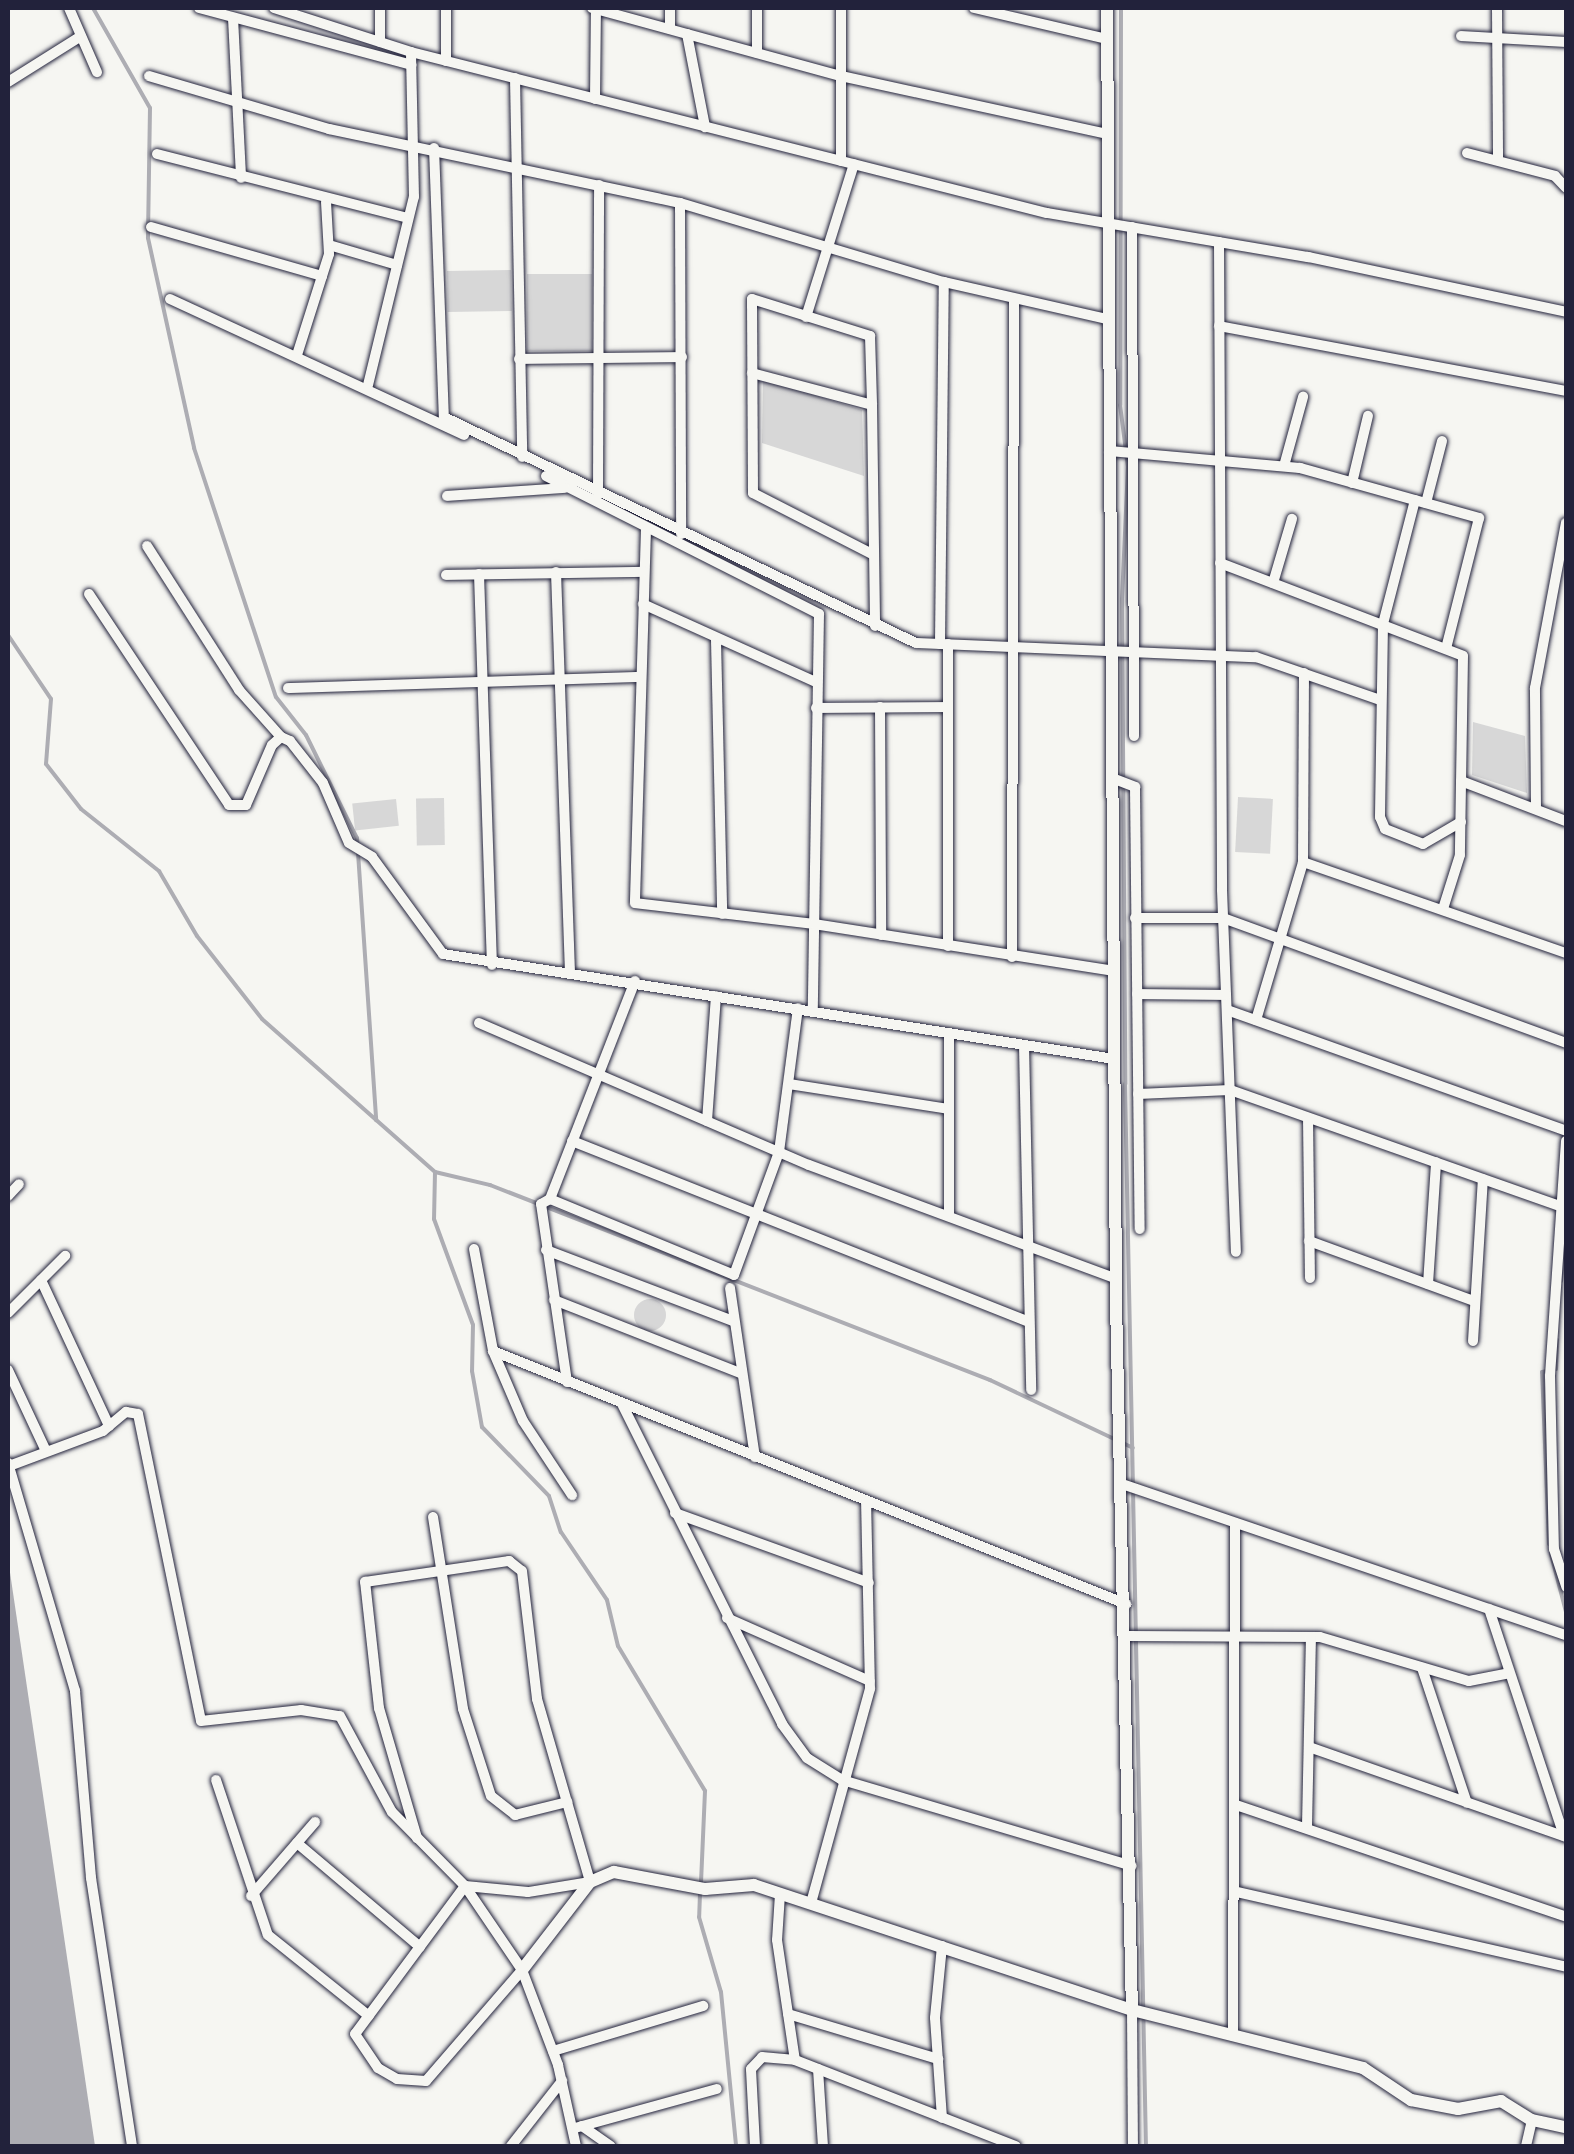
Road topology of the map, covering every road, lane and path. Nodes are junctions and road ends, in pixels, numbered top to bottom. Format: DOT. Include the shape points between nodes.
graph roads {
  1 [pos="69,8"];
  2 [pos="199,8"];
  3 [pos="274,8"];
  4 [pos="318,8"];
  5 [pos="380,8"];
  6 [pos="446,8"];
  7 [pos="595,8"];
  8 [pos="670,8"];
  9 [pos="758,8"];
  10 [pos="842,8"];
  11 [pos="974,8"];
  12 [pos="1107,8"];
  13 [pos="1497,8"];
  14 [pos="1011,12"];
  15 [pos="233,18"];
  16 [pos="318,21"];
  17 [pos="670,29"];
  18 [pos="687,34"];
  19 [pos="81,36"];
  20 [pos="1461,36"];
  21 [pos="1498,37"];
  22 [pos="1106,39"];
  23 [pos="380,42"];
  24 [pos="1566,42"];
  25 [pos="411,52"];
  26 [pos="757,53"];
  27 [pos="446,61"];
  28 [pos="412,65"];
  29 [pos="97,72"];
  30 [pos="148,76"];
  31 [pos="841,76"];
  32 [pos="514,78"];
  33 [pos="8,82"];
  34 [pos="595,99"];
  35 [pos="236,102"];
  36 [pos="706,127"];
  37 [pos="1106,134"];
  38 [pos="415,144"];
  39 [pos="434,148"];
  40 [pos="1467,153"];
  41 [pos="157,154"];
  42 [pos="1498,159"];
  43 [pos="841,161"];
  44 [pos="854,164"];
  45 [pos="516,166"];
  46 [pos="241,178"];
  47 [pos="599,185"];
  48 [pos="1566,188"];
  49 [pos="326,202"];
  50 [pos="680,204"];
  51 [pos="408,218"];
  52 [pos="1106,223"];
  53 [pos="151,227"];
  54 [pos="1132,227"];
  55 [pos="1219,242"];
  56 [pos="330,244"];
  57 [pos="829,247"];
  58 [pos="396,265"];
  59 [pos="322,276"];
  60 [pos="944,282"];
  61 [pos="170,299"];
  62 [pos="1014,299"];
  63 [pos="1566,312"];
  64 [pos="806,317"];
  65 [pos="1107,319"];
  66 [pos="1219,326"];
  67 [pos="297,355"];
  68 [pos="682,357"];
  69 [pos="519,359"];
  70 [pos="599,359"];
  71 [pos="752,373"];
  72 [pos="368,385"];
  73 [pos="1566,391"];
  74 [pos="1303,396"];
  75 [pos="872,404"];
  76 [pos="1368,416"];
  77 [pos="1442,442"];
  78 [pos="1108,451"];
  79 [pos="1132,452"];
  80 [pos="522,457"];
  81 [pos="1220,458"];
  82 [pos="1284,466"];
  83 [pos="1352,483"];
  84 [pos="567,488"];
  85 [pos="598,494"];
  86 [pos="447,496"];
  87 [pos="1421,502"];
  88 [pos="1292,519"];
  89 [pos="1566,523"];
  90 [pos="646,530"];
  91 [pos="681,534"];
  92 [pos="146,546"];
  93 [pos="874,554"];
  94 [pos="1220,563"];
  95 [pos="556,572"];
  96 [pos="644,572"];
  97 [pos="479,574"];
  98 [pos="446,575"];
  99 [pos="1273,583"];
  100 [pos="89,594"];
  101 [pos="643,604"];
  102 [pos="1383,624"];
  103 [pos="876,626"];
  104 [pos="716,640"];
  105 [pos="944,644"];
  106 [pos="1011,645"];
  107 [pos="1111,648"];
  108 [pos="1446,648"];
  109 [pos="1132,649"];
  110 [pos="1220,655"];
  111 [pos="1304,673"];
  112 [pos="640,677"];
  113 [pos="559,678"];
  114 [pos="483,682"];
  115 [pos="816,682"];
  116 [pos="288,688"];
  117 [pos="1380,700"];
  118 [pos="880,707"];
  119 [pos="948,707"];
  120 [pos="816,708"];
  121 [pos="1134,736"];
  122 [pos="281,738"];
  123 [pos="1112,778"];
  124 [pos="1461,781"];
  125 [pos="1536,809"];
  126 [pos="1566,821"];
  127 [pos="1461,822"];
  128 [pos="1303,862"];
  129 [pos="1443,909"];
  130 [pos="722,914"];
  131 [pos="1136,918"];
  132 [pos="1223,918"];
  133 [pos="814,924"];
  134 [pos="881,935"];
  135 [pos="1280,937"];
  136 [pos="948,946"];
  137 [pos="1566,953"];
  138 [pos="1012,957"];
  139 [pos="492,965"];
  140 [pos="570,972"];
  141 [pos="1114,976"];
  142 [pos="1136,980"];
  143 [pos="634,981"];
  144 [pos="1136,994"];
  145 [pos="1226,995"];
  146 [pos="716,996"];
  147 [pos="798,1008"];
  148 [pos="1227,1010"];
  149 [pos="813,1012"];
  150 [pos="1256,1020"];
  151 [pos="479,1023"];
  152 [pos="949,1034"];
  153 [pos="1566,1043"];
  154 [pos="1024,1045"];
  155 [pos="1114,1059"];
  156 [pos="598,1074"];
  157 [pos="788,1084"];
  158 [pos="1230,1090"];
  159 [pos="1138,1094"];
  160 [pos="948,1109"];
  161 [pos="1308,1118"];
  162 [pos="707,1121"];
  163 [pos="1566,1130"];
  164 [pos="572,1141"];
  165 [pos="1566,1141"];
  166 [pos="779,1152"];
  167 [pos="1436,1162"];
  168 [pos="1483,1179"];
  169 [pos="19,1184"];
  170 [pos="8,1196"];
  171 [pos="550,1199"];
  172 [pos="1560,1206"];
  173 [pos="756,1214"];
  174 [pos="949,1216"];
  175 [pos="1140,1229"];
  176 [pos="1309,1241"];
  177 [pos="1027,1243"];
  178 [pos="474,1249"];
  179 [pos="546,1250"];
  180 [pos="1236,1252"];
  181 [pos="65,1256"];
  182 [pos="1116,1278"];
  183 [pos="1310,1278"];
  184 [pos="41,1280"];
  185 [pos="1428,1284"];
  186 [pos="730,1288"];
  187 [pos="554,1300"];
  188 [pos="1474,1301"];
  189 [pos="8,1313"];
  190 [pos="733,1321"];
  191 [pos="1028,1322"];
  192 [pos="1473,1341"];
  193 [pos="493,1350"];
  194 [pos="8,1370"];
  195 [pos="740,1373"];
  196 [pos="567,1382"];
  197 [pos="1032,1390"];
  198 [pos="622,1404"];
  199 [pos="109,1426"];
  200 [pos="46,1451"];
  201 [pos="755,1457"];
  202 [pos="8,1464"];
  203 [pos="1122,1484"];
  204 [pos="572,1496"];
  205 [pos="866,1501"];
  206 [pos="676,1514"];
  207 [pos="433,1517"];
  208 [pos="1236,1523"];
  209 [pos="443,1572"];
  210 [pos="869,1584"];
  211 [pos="1566,1587"];
  212 [pos="1126,1604"];
  213 [pos="1489,1609"];
  214 [pos="726,1617"];
  215 [pos="1236,1635"];
  216 [pos="1566,1635"];
  217 [pos="1127,1636"];
  218 [pos="1310,1638"];
  219 [pos="1422,1668"];
  220 [pos="1506,1674"];
  221 [pos="870,1681"];
  222 [pos="1309,1748"];
  223 [pos="216,1780"];
  224 [pos="842,1780"];
  225 [pos="567,1802"];
  226 [pos="1467,1802"];
  227 [pos="1236,1806"];
  228 [pos="315,1822"];
  229 [pos="1307,1826"];
  230 [pos="1565,1836"];
  231 [pos="417,1838"];
  232 [pos="297,1843"];
  233 [pos="1133,1866"];
  234 [pos="590,1882"];
  235 [pos="465,1886"];
  236 [pos="1237,1892"];
  237 [pos="780,1894"];
  238 [pos="251,1896"];
  239 [pos="810,1904"];
  240 [pos="1566,1916"];
  241 [pos="420,1946"];
  242 [pos="942,1946"];
  243 [pos="1566,1967"];
  244 [pos="522,1970"];
  245 [pos="703,2006"];
  246 [pos="1132,2010"];
  247 [pos="788,2014"];
  248 [pos="369,2016"];
  249 [pos="1233,2036"];
  250 [pos="553,2050"];
  251 [pos="938,2058"];
  252 [pos="795,2060"];
  253 [pos="818,2070"];
  254 [pos="562,2081"];
  255 [pos="717,2089"];
  256 [pos="942,2118"];
  257 [pos="1532,2120"];
  258 [pos="578,2127"];
  259 [pos="1566,2127"];
  260 [pos="1566,2138"];
  261 [pos="132,2146"];
  262 [pos="511,2146"];
  263 [pos="576,2146"];
  264 [pos="611,2146"];
  265 [pos="756,2146"];
  266 [pos="823,2146"];
  267 [pos="1016,2146"];
  268 [pos="1132,2146"];
  269 [pos="1526,2146"];
  1 -- 19 [label="street"];
  2 -- 15 [label="street"];
  3 -- 16 [label="street"];
  4 -- 16 [label="street"];
  5 -- 23 [label="street"];
  6 -- 27 [label="street"];
  7 -- 17 [label="street"];
  7 -- 34 [label="street"];
  8 -- 17 [label="street"];
  9 -- 26 [label="street"];
  10 -- 31 [label="street"];
  11 -- 14 [label="street"];
  12 -- 22 [label="street"];
  13 -- 21 [label="street"];
  14 -- 22 [label="street"];
  15 -- 28 [label="street"];
  15 -- 35 [label="street"];
  16 -- 23 [label="street"];
  17 -- 18 [label="street"];
  18 -- 26 [label="street"];
  18 -- 36 [label="street"];
  19 -- 29 [label="street"];
  19 -- 33 [label="street"];
  20 -- 21 [label="street"];
  21 -- 24 [label="street"];
  21 -- 42 [label="street"];
  22 -- 37 [label="street"];
  23 -- 25 [label="street"];
  25 -- 27 [label="street"];
  25 -- 28 [label="street"];
  26 -- 31 [label="street"];
  27 -- 32 [label="street"];
  28 -- 38 [label="street"];
  30 -- 35 [label="street"];
  31 -- 37 [label="street"];
  31 -- 43 [label="street"];
  32 -- 34 [label="street"];
  32 -- 45 [label="street"];
  34 -- 36 [label="street"];
  35 -- 38 [label="street" via="329,130"];
  35 -- 46 [label="street"];
  36 -- 43 [label="street"];
  37 -- 52 [label="street"];
  38 -- 39 [label="street"];
  38 -- 51 [label="street"];
  39 -- 45 [label="street"];
  39 -- 80 [label="street" via="444,417"];
  40 -- 42 [label="street"];
  41 -- 46 [label="street"];
  42 -- 48 [label="street" via="1556,176"];
  43 -- 44 [label="street"];
  44 -- 52 [label="street"];
  44 -- 57 [label="street"];
  45 -- 47 [label="street"];
  45 -- 69 [label="street"];
  46 -- 49 [label="street"];
  47 -- 50 [label="street"];
  47 -- 70 [label="street"];
  49 -- 51 [label="street"];
  49 -- 56 [label="street"];
  50 -- 57 [label="street"];
  50 -- 68 [label="street"];
  51 -- 58 [label="street"];
  52 -- 54 [label="street"];
  52 -- 65 [label="street"];
  53 -- 59 [label="street"];
  54 -- 55 [label="street"];
  54 -- 79 [label="street"];
  55 -- 63 [label="street"];
  55 -- 66 [label="street"];
  56 -- 58 [label="street"];
  56 -- 59 [label="street"];
  57 -- 60 [label="street"];
  57 -- 64 [label="street"];
  58 -- 72 [label="street"];
  59 -- 67 [label="street"];
  60 -- 62 [label="street"];
  60 -- 105 [label="street"];
  61 -- 67 [label="street"];
  62 -- 65 [label="street"];
  62 -- 106 [label="street"];
  64 -- 71 [label="street" via="752,300"];
  64 -- 75 [label="street" via="870,336"];
  65 -- 78 [label="street"];
  66 -- 73 [label="street"];
  66 -- 81 [label="street"];
  67 -- 72 [label="street"];
  68 -- 70 [label="street"];
  68 -- 91 [label="street"];
  69 -- 70 [label="street"];
  69 -- 80 [label="street"];
  70 -- 85 [label="street"];
  71 -- 75 [label="street"];
  71 -- 93 [label="street" via="754,493"];
  72 -- 84 [label="street"];
  74 -- 82 [label="street"];
  75 -- 93 [label="street"];
  76 -- 83 [label="street"];
  77 -- 87 [label="street"];
  78 -- 79 [label="street"];
  78 -- 107 [label="street"];
  79 -- 81 [label="street"];
  79 -- 109 [label="street"];
  80 -- 85 [label="street"];
  81 -- 82 [label="street"];
  81 -- 94 [label="street"];
  82 -- 83 [label="street"];
  83 -- 87 [label="street"];
  84 -- 86 [label="street"];
  84 -- 90 [label="street"];
  85 -- 91 [label="street"];
  87 -- 102 [label="street"];
  87 -- 108 [label="street" via="1479,518"];
  88 -- 99 [label="street"];
  89 -- 125 [label="street" via="1535,688"];
  90 -- 96 [label="street"];
  90 -- 115 [label="street" via="819,614"];
  91 -- 103 [label="street"];
  92 -- 122 [label="street" via="239,690"];
  93 -- 103 [label="street"];
  94 -- 99 [label="street"];
  94 -- 110 [label="street"];
  95 -- 96 [label="street"];
  95 -- 97 [label="street"];
  95 -- 113 [label="street"];
  96 -- 101 [label="street"];
  97 -- 98 [label="street"];
  97 -- 114 [label="street"];
  99 -- 102 [label="street"];
  100 -- 122 [label="street" via="235,810 246,805"];
  101 -- 104 [label="street"];
  101 -- 112 [label="street"];
  102 -- 108 [label="street"];
  102 -- 117 [label="street"];
  103 -- 105 [label="street" via="916,643"];
  104 -- 115 [label="street"];
  104 -- 130 [label="street"];
  105 -- 106 [label="street"];
  105 -- 119 [label="street"];
  106 -- 107 [label="street"];
  106 -- 138 [label="street"];
  107 -- 109 [label="street"];
  107 -- 123 [label="street"];
  108 -- 124 [label="street" via="1463,656"];
  109 -- 110 [label="street"];
  109 -- 121 [label="street"];
  110 -- 111 [label="street"];
  110 -- 132 [label="street"];
  111 -- 117 [label="street"];
  111 -- 128 [label="street"];
  112 -- 113 [label="street"];
  112 -- 130 [label="street" via="635,903"];
  113 -- 114 [label="street"];
  113 -- 140 [label="street"];
  114 -- 116 [label="street"];
  114 -- 139 [label="street"];
  115 -- 120 [label="street"];
  117 -- 127 [label="street" via="1385,829 1423,844"];
  118 -- 119 [label="street"];
  118 -- 120 [label="street"];
  118 -- 134 [label="street"];
  119 -- 136 [label="street"];
  120 -- 133 [label="street"];
  122 -- 139 [label="street" via="322,783 349,843 372,857 444,954"];
  123 -- 131 [label="street" via="1135,788"];
  123 -- 141 [label="street"];
  124 -- 125 [label="street"];
  124 -- 127 [label="street"];
  125 -- 126 [label="street"];
  127 -- 129 [label="street" via="1460,855"];
  128 -- 129 [label="street"];
  128 -- 135 [label="street"];
  129 -- 137 [label="street"];
  130 -- 133 [label="street"];
  131 -- 132 [label="street"];
  131 -- 142 [label="street"];
  132 -- 135 [label="street"];
  132 -- 145 [label="street"];
  133 -- 134 [label="street"];
  133 -- 149 [label="street"];
  134 -- 136 [label="street"];
  135 -- 150 [label="street"];
  135 -- 153 [label="street"];
  136 -- 138 [label="street"];
  138 -- 141 [label="street"];
  139 -- 140 [label="street"];
  140 -- 143 [label="street"];
  141 -- 142 [label="street"];
  141 -- 155 [label="street"];
  142 -- 144 [label="street"];
  143 -- 146 [label="street"];
  143 -- 156 [label="street"];
  144 -- 145 [label="street"];
  144 -- 159 [label="street"];
  145 -- 148 [label="street"];
  146 -- 147 [label="street"];
  146 -- 162 [label="street"];
  147 -- 149 [label="street"];
  147 -- 157 [label="street"];
  148 -- 150 [label="street"];
  148 -- 158 [label="street"];
  149 -- 152 [label="street"];
  150 -- 163 [label="street"];
  151 -- 156 [label="street"];
  152 -- 154 [label="street"];
  152 -- 160 [label="street"];
  154 -- 155 [label="street"];
  154 -- 177 [label="street"];
  155 -- 182 [label="street"];
  156 -- 162 [label="street"];
  156 -- 164 [label="street"];
  157 -- 160 [label="street"];
  157 -- 166 [label="street"];
  158 -- 159 [label="street"];
  158 -- 161 [label="street"];
  158 -- 180 [label="street"];
  159 -- 175 [label="street"];
  160 -- 174 [label="street"];
  161 -- 167 [label="street"];
  161 -- 176 [label="street"];
  162 -- 166 [label="street"];
  164 -- 171 [label="street"];
  164 -- 173 [label="street"];
  165 -- 172 [label="street"];
  166 -- 173 [label="street"];
  166 -- 174 [label="street"];
  167 -- 168 [label="street"];
  167 -- 185 [label="street"];
  168 -- 172 [label="street"];
  168 -- 188 [label="street"];
  169 -- 170 [label="street"];
  171 -- 173 [label="street" via="734,1275"];
  171 -- 179 [label="street" via="540,1212"];
  172 -- 211 [label="street" via="1550,1376 1554,1549"];
  173 -- 191 [label="street"];
  174 -- 177 [label="street"];
  176 -- 183 [label="street"];
  176 -- 185 [label="street"];
  177 -- 182 [label="street"];
  177 -- 191 [label="street"];
  178 -- 193 [label="street"];
  179 -- 187 [label="street"];
  179 -- 190 [label="street"];
  181 -- 184 [label="street"];
  182 -- 203 [label="street"];
  184 -- 189 [label="street"];
  184 -- 199 [label="street"];
  185 -- 188 [label="street"];
  186 -- 190 [label="street"];
  187 -- 195 [label="street"];
  187 -- 196 [label="street"];
  188 -- 192 [label="street"];
  190 -- 195 [label="street"];
  191 -- 197 [label="street"];
  193 -- 196 [label="street"];
  193 -- 204 [label="street" via="522,1421"];
  194 -- 200 [label="street"];
  195 -- 201 [label="street"];
  196 -- 198 [label="street"];
  198 -- 201 [label="street"];
  198 -- 206 [label="street"];
  199 -- 200 [label="street"];
  199 -- 231 [label="street" via="126,1412 141,1420 202,1720 328,1710 340,1716 392,1812"];
  200 -- 202 [label="street"];
  201 -- 205 [label="street"];
  202 -- 261 [label="street" via="75,1692 91,1878"];
  203 -- 208 [label="street"];
  203 -- 212 [label="street"];
  205 -- 210 [label="street"];
  205 -- 212 [label="street"];
  206 -- 210 [label="street"];
  206 -- 214 [label="street"];
  207 -- 209 [label="street"];
  208 -- 213 [label="street"];
  208 -- 215 [label="street"];
  209 -- 225 [label="street" via="463,1709 491,1796 515,1814"];
  209 -- 225 [label="street" via="502,1561 522,1571 537,1700"];
  209 -- 231 [label="street" via="365,1582 379,1708"];
  210 -- 221 [label="street"];
  212 -- 217 [label="street"];
  213 -- 216 [label="street"];
  213 -- 220 [label="street"];
  214 -- 221 [label="street"];
  214 -- 224 [label="street" via="796,1746"];
  215 -- 217 [label="street"];
  215 -- 218 [label="street"];
  215 -- 227 [label="street"];
  217 -- 233 [label="street"];
  218 -- 219 [label="street"];
  218 -- 222 [label="street"];
  219 -- 220 [label="street" via="1469,1682"];
  219 -- 226 [label="street"];
  220 -- 230 [label="street"];
  221 -- 224 [label="street"];
  222 -- 226 [label="street"];
  222 -- 229 [label="street"];
  223 -- 238 [label="street"];
  224 -- 233 [label="street"];
  224 -- 239 [label="street"];
  225 -- 234 [label="street"];
  226 -- 230 [label="street"];
  227 -- 229 [label="street"];
  227 -- 236 [label="street"];
  228 -- 232 [label="street"];
  229 -- 240 [label="street"];
  231 -- 235 [label="street"];
  232 -- 238 [label="street"];
  232 -- 241 [label="street"];
  233 -- 246 [label="street"];
  234 -- 235 [label="street" via="514,1892"];
  234 -- 237 [label="street" via="630,1871 700,1888 754,1885"];
  234 -- 244 [label="street"];
  235 -- 241 [label="street"];
  235 -- 244 [label="street"];
  236 -- 243 [label="street"];
  236 -- 249 [label="street"];
  237 -- 239 [label="street"];
  237 -- 247 [label="street" via="778,1940"];
  238 -- 248 [label="street" via="268,1935"];
  239 -- 242 [label="street"];
  241 -- 248 [label="street"];
  242 -- 246 [label="street"];
  242 -- 251 [label="street"];
  244 -- 248 [label="street" via="426,2081 398,2079 365,2054 355,2034"];
  244 -- 250 [label="street"];
  245 -- 250 [label="street"];
  246 -- 249 [label="street"];
  246 -- 268 [label="street"];
  247 -- 251 [label="street"];
  247 -- 252 [label="street"];
  249 -- 257 [label="street" via="1363,2068 1410,2100 1458,2109 1502,2101"];
  250 -- 254 [label="street"];
  251 -- 256 [label="street"];
  252 -- 253 [label="street"];
  252 -- 265 [label="street" via="762,2056 752,2069"];
  253 -- 256 [label="street"];
  253 -- 266 [label="street"];
  254 -- 258 [label="street"];
  254 -- 262 [label="street"];
  255 -- 258 [label="street"];
  256 -- 267 [label="street"];
  257 -- 259 [label="street"];
  257 -- 260 [label="street"];
  257 -- 269 [label="street"];
  258 -- 263 [label="street"];
  258 -- 264 [label="street"];
}
